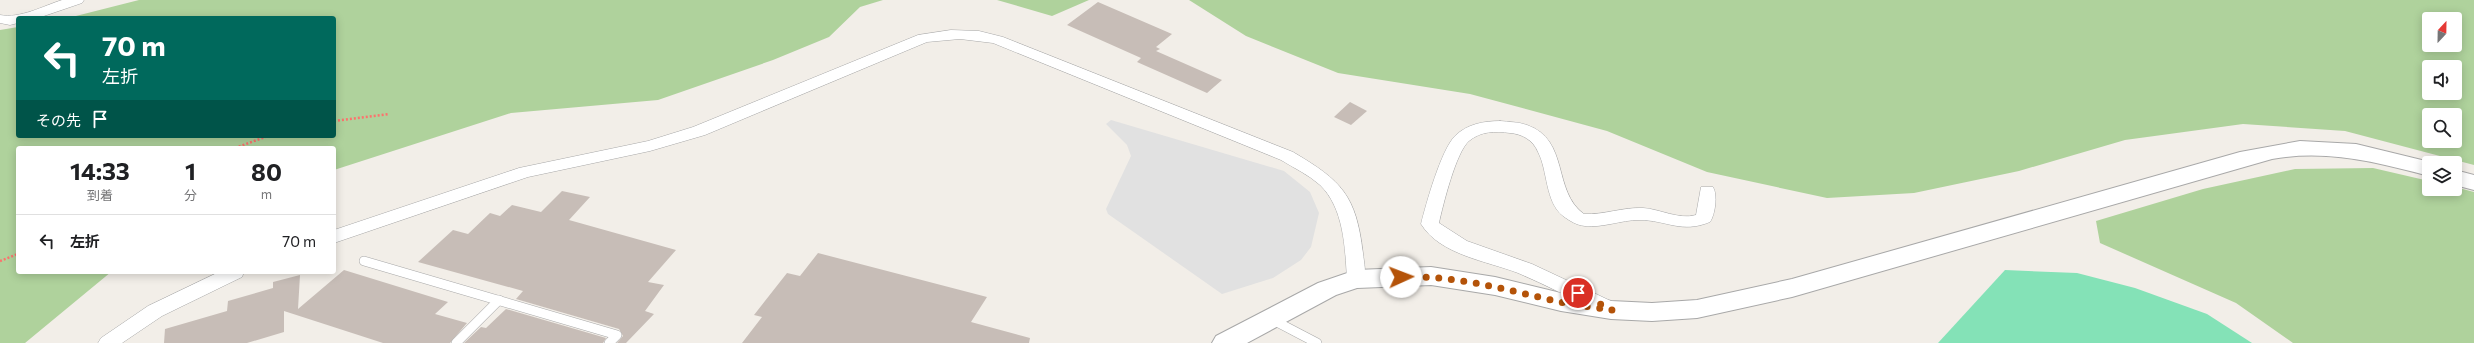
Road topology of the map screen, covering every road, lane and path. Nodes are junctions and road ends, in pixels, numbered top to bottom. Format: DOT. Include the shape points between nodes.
graph roads {
  1 [pos="78,0"];
  2 [pos="29,16"];
  3 [pos="0,19"];
  4 [pos="16,20"];
  5 [pos="389,114"];
  6 [pos="336,121"];
  7 [pos="262,138"];
  8 [pos="240,146"];
  9 [pos="2422,167"];
  10 [pos="2462,179"];
  11 [pos="2474,183"];
  12 [pos="1707,191"];
  13 [pos="336,236"];
  14 [pos="16,255"];
  15 [pos="0,261"];
  16 [pos="364,261"];
  17 [pos="231,274"];
  18 [pos="1356,279"];
  19 [pos="499,300"];
  20 [pos="1612,310"];
  21 [pos="1271,319"];
  22 [pos="108,343"];
  23 [pos="456,343"];
  24 [pos="609,343"];
  25 [pos="1225,343"];
  26 [pos="1317,343"];
  1 -- 2 [label="street"];
  3 -- 4 [label="street"];
  5 -- 6 [label="path"];
  7 -- 8 [label="path"];
  9 -- 20 [label="street" via="2367,154 2320,148 2282,150 2240,159 1792,288 1697,309 1652,312"];
  10 -- 11 [label="street"];
  12 -- 20 [label="street" via="1704,218 1695,223 1687,224 1638,213 1599,220 1580,219 1568,212 1561,200 1550,157 1542,142 1524,130 1503,126 1481,126 1459,141 1432,210 1430,224 1436,233 1475,251 1531,271"];
  13 -- 18 [label="street" via="525,172 650,146 685,135 923,38 946,33 980,35 998,40 1288,156 1321,178 1336,192 1354,245"];
  14 -- 15 [label="path"];
  16 -- 19 [label="lane"];
  17 -- 22 [label="street" via="155,311"];
  18 -- 20 [label="street" via="1431,276"];
  18 -- 21 [label="street" via="1327,289"];
  19 -- 23 [label="lane"];
  19 -- 24 [label="lane" via="617,335"];
  21 -- 25 [label="street"];
  21 -- 26 [label="lane"];
}
